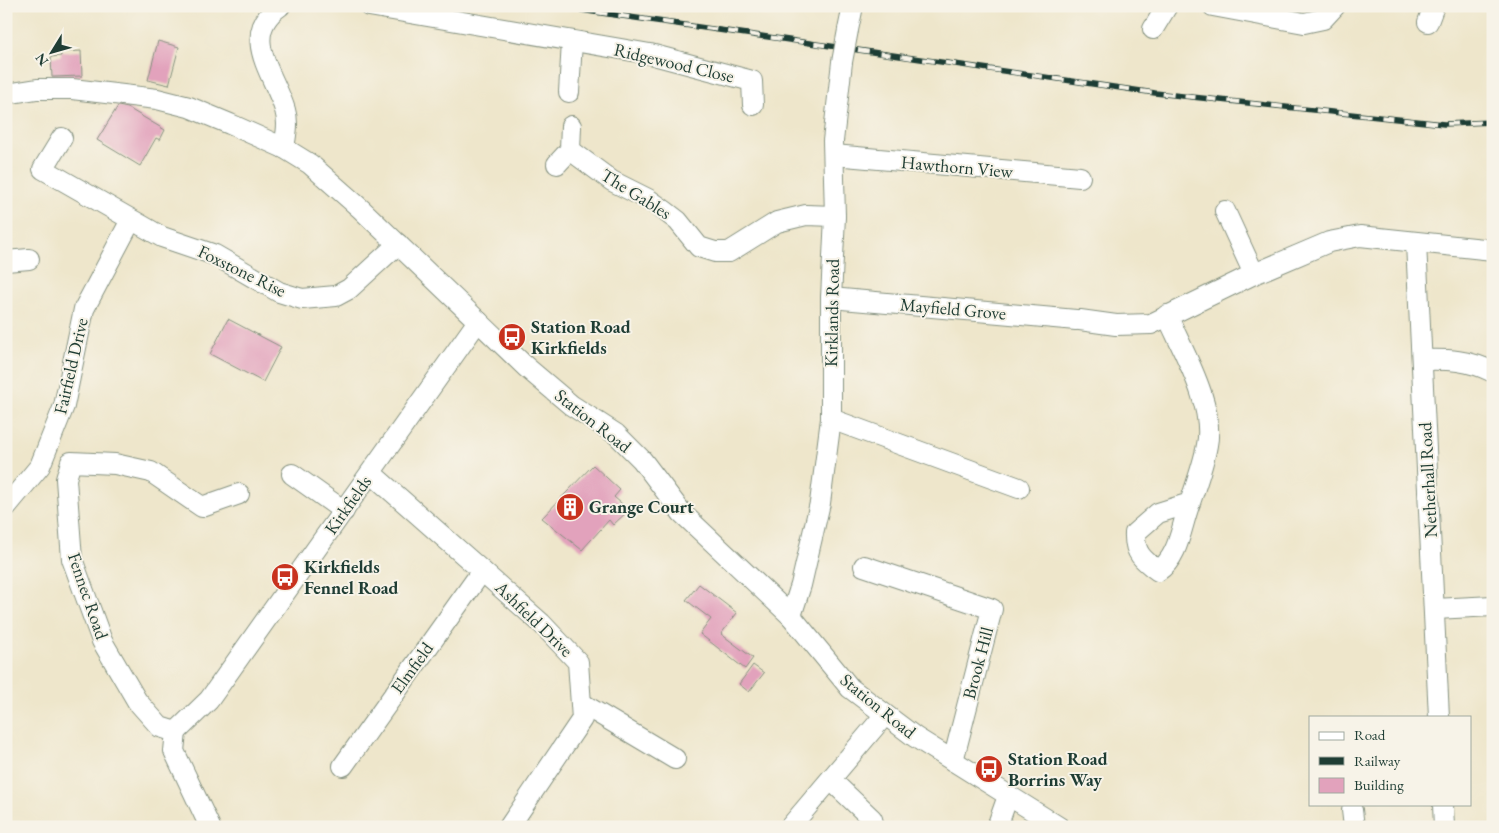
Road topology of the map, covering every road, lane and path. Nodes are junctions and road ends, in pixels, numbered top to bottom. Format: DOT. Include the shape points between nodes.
graph roads {
  1 [pos="280,6"];
  2 [pos="369,6"];
  3 [pos="853,6"];
  4 [pos="1167,6"];
  5 [pos="1213,6"];
  6 [pos="1335,6"];
  7 [pos="1153,29"];
  8 [pos="572,42"];
  9 [pos="570,92"];
  10 [pos="6,94"];
  11 [pos="753,105"];
  12 [pos="571,126"];
  13 [pos="62,138"];
  14 [pos="284,148"];
  15 [pos="834,155"];
  16 [pos="1081,177"];
  17 [pos="1225,211"];
  18 [pos="835,216"];
  19 [pos="132,220"];
  20 [pos="1416,243"];
  21 [pos="398,244"];
  22 [pos="1493,250"];
  23 [pos="28,259"];
  24 [pos="6,261"];
  25 [pos="1254,274"];
  26 [pos="831,298"];
  27 [pos="1167,315"];
  28 [pos="478,320"];
  29 [pos="1422,360"];
  30 [pos="1493,372"];
  31 [pos="832,420"];
  32 [pos="371,473"];
  33 [pos="292,474"];
  34 [pos="1018,488"];
  35 [pos="239,494"];
  36 [pos="1190,502"];
  37 [pos="6,507"];
  38 [pos="344,511"];
  39 [pos="864,566"];
  40 [pos="482,571"];
  41 [pos="1493,606"];
  42 [pos="1435,609"];
  43 [pos="790,616"];
  44 [pos="581,703"];
  45 [pos="884,716"];
  46 [pos="1439,716"];
  47 [pos="176,732"];
  48 [pos="675,759"];
  49 [pos="953,761"];
  50 [pos="342,766"];
  51 [pos="831,780"];
  52 [pos="1008,796"];
  53 [pos="1443,806"];
  54 [pos="210,827"];
  55 [pos="509,827"];
  56 [pos="790,827"];
  57 [pos="874,827"];
  58 [pos="997,827"];
  59 [pos="1059,827"];
  60 [pos="1444,827"];
  1 -- 14 [label="street" via="264,22 260,43 264,63 285,110"];
  2 -- 8 [label="street, Ridgewood Close"];
  3 -- 15 [label="street, Kirklands Road, bridge" via="842,62"];
  4 -- 7 [label="street"];
  5 -- 6 [label="street" via="1304,23 1322,19"];
  8 -- 9 [label="street"];
  8 -- 11 [label="street, Ridgewood Close" via="650,54 752,82"];
  10 -- 14 [label="street, Station Road" via="37,89 72,89 157,99 189,107"];
  12 -- 18 [label="street, The Gables" via="564,157 648,199 678,221 699,247 729,252 777,222 806,215"];
  13 -- 19 [label="street, Foxstone Rise" via="43,169"];
  14 -- 21 [label="street, Station Road" via="322,174"];
  15 -- 16 [label="street, Hawthorn View"];
  15 -- 18 [label="street, Kirklands Road"];
  17 -- 25 [label="street"];
  18 -- 26 [label="street, Kirklands Road"];
  19 -- 21 [label="street, Foxstone Rise" via="162,237 216,255 279,292 302,299 336,296 349,289"];
  19 -- 37 [label="street, Fairfield Drive" via="84,310 64,406 40,466"];
  20 -- 22 [label="street, Mayfield Grove"];
  20 -- 25 [label="street, Mayfield Grove" via="1360,236 1329,242"];
  20 -- 29 [label="street, Netherhall Road"];
  21 -- 28 [label="street, Station Road"];
  23 -- 24 [label="street"];
  25 -- 27 [label="street, Mayfield Grove"];
  26 -- 27 [label="street, Mayfield Grove" via="1116,325 1151,324"];
  26 -- 31 [label="street, Kirklands Road"];
  27 -- 36 [label="street" via="1204,403 1208,421 1207,444"];
  28 -- 32 [label="street, Kirkfields"];
  28 -- 43 [label="street, Station Road" via="571,405 616,434 642,460 682,512"];
  29 -- 30 [label="street" via="1455,359"];
  29 -- 42 [label="street, Netherhall Road"];
  31 -- 34 [label="street"];
  31 -- 43 [label="street, Kirklands Road" via="820,503 801,585"];
  32 -- 38 [label="street, Kirkfields"];
  32 -- 40 [label="street, Ashfield Drive"];
  33 -- 38 [label="street"];
  35 -- 47 [label="street, Fennec Road" via="202,507 151,472 115,464 71,462 66,479 72,559 102,641 137,701 160,727"];
  36 -- 36 [label="street" via="1174,552 1161,577 1143,560 1134,545 1134,533 1158,513"];
  38 -- 47 [label="street, Kirkfields" via="209,700"];
  39 -- 49 [label="street, Brook Hill" via="992,609"];
  40 -- 44 [label="street, Ashfield Drive" via="541,623 578,662"];
  40 -- 50 [label="street, Elmfield"];
  41 -- 42 [label="street"];
  42 -- 46 [label="street, Netherhall Road"];
  43 -- 45 [label="street, Station Road" via="850,688"];
  44 -- 48 [label="street"];
  44 -- 55 [label="street, Ashfield Drive" via="582,719"];
  45 -- 49 [label="street, Station Road"];
  45 -- 51 [label="street"];
  47 -- 54 [label="street" via="174,751"];
  49 -- 52 [label="street, Station Road"];
  51 -- 56 [label="street"];
  51 -- 57 [label="street" via="872,819"];
  52 -- 58 [label="street"];
  52 -- 59 [label="street, Station Road"];
  53 -- 60 [label="street"];
}
